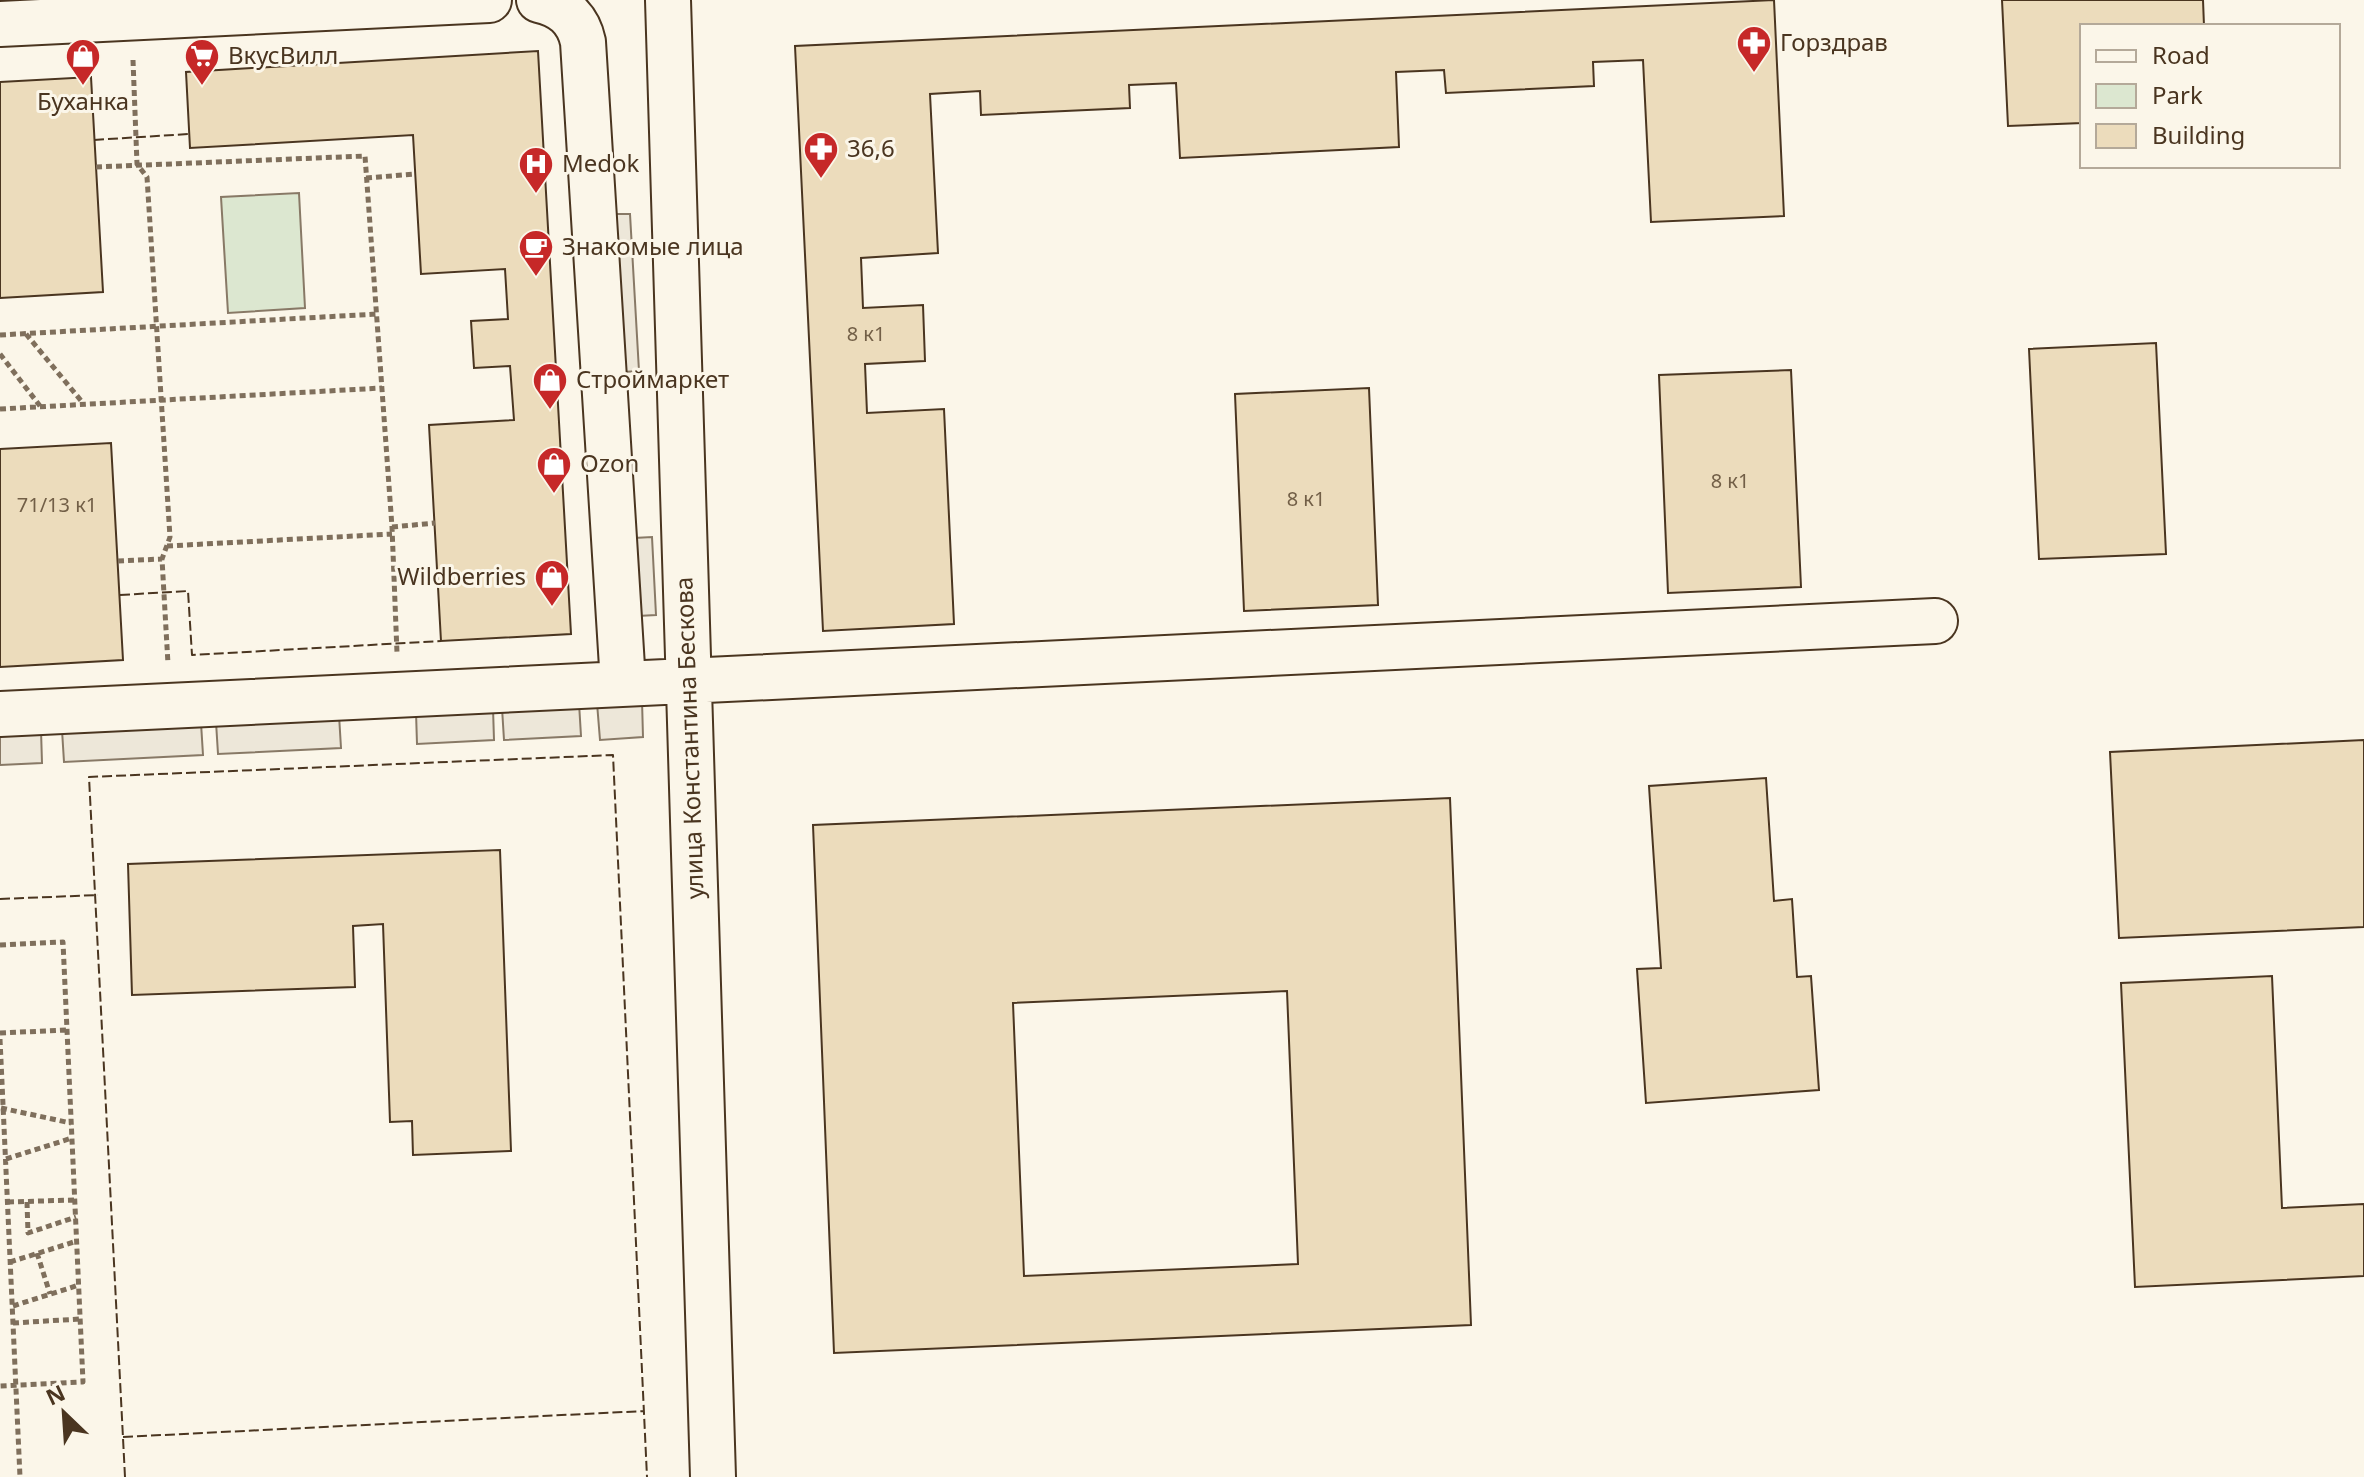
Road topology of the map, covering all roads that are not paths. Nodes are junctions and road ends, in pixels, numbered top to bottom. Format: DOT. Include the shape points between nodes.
graph roads {
  1 [pos="489,0"];
  2 [pos="539,0"];
  3 [pos="668,0"];
  4 [pos="42,11"];
  5 [pos="0,24"];
  6 [pos="1935,621"];
  7 [pos="689,681"];
  8 [pos="623,683"];
  9 [pos="0,714"];
  10 [pos="713,1477"];
  1 -- 4 [label="street" via="138,19"];
  2 -- 8 [label="street" via="560,6 580,27 583,42"];
  3 -- 7 [label="street, улица Константина Бескова"];
  4 -- 5 [label="street"];
  6 -- 7 [label="street"];
  7 -- 8 [label="street"];
  7 -- 10 [label="street, улица Константина Бескова"];
  8 -- 9 [label="street"];
}
